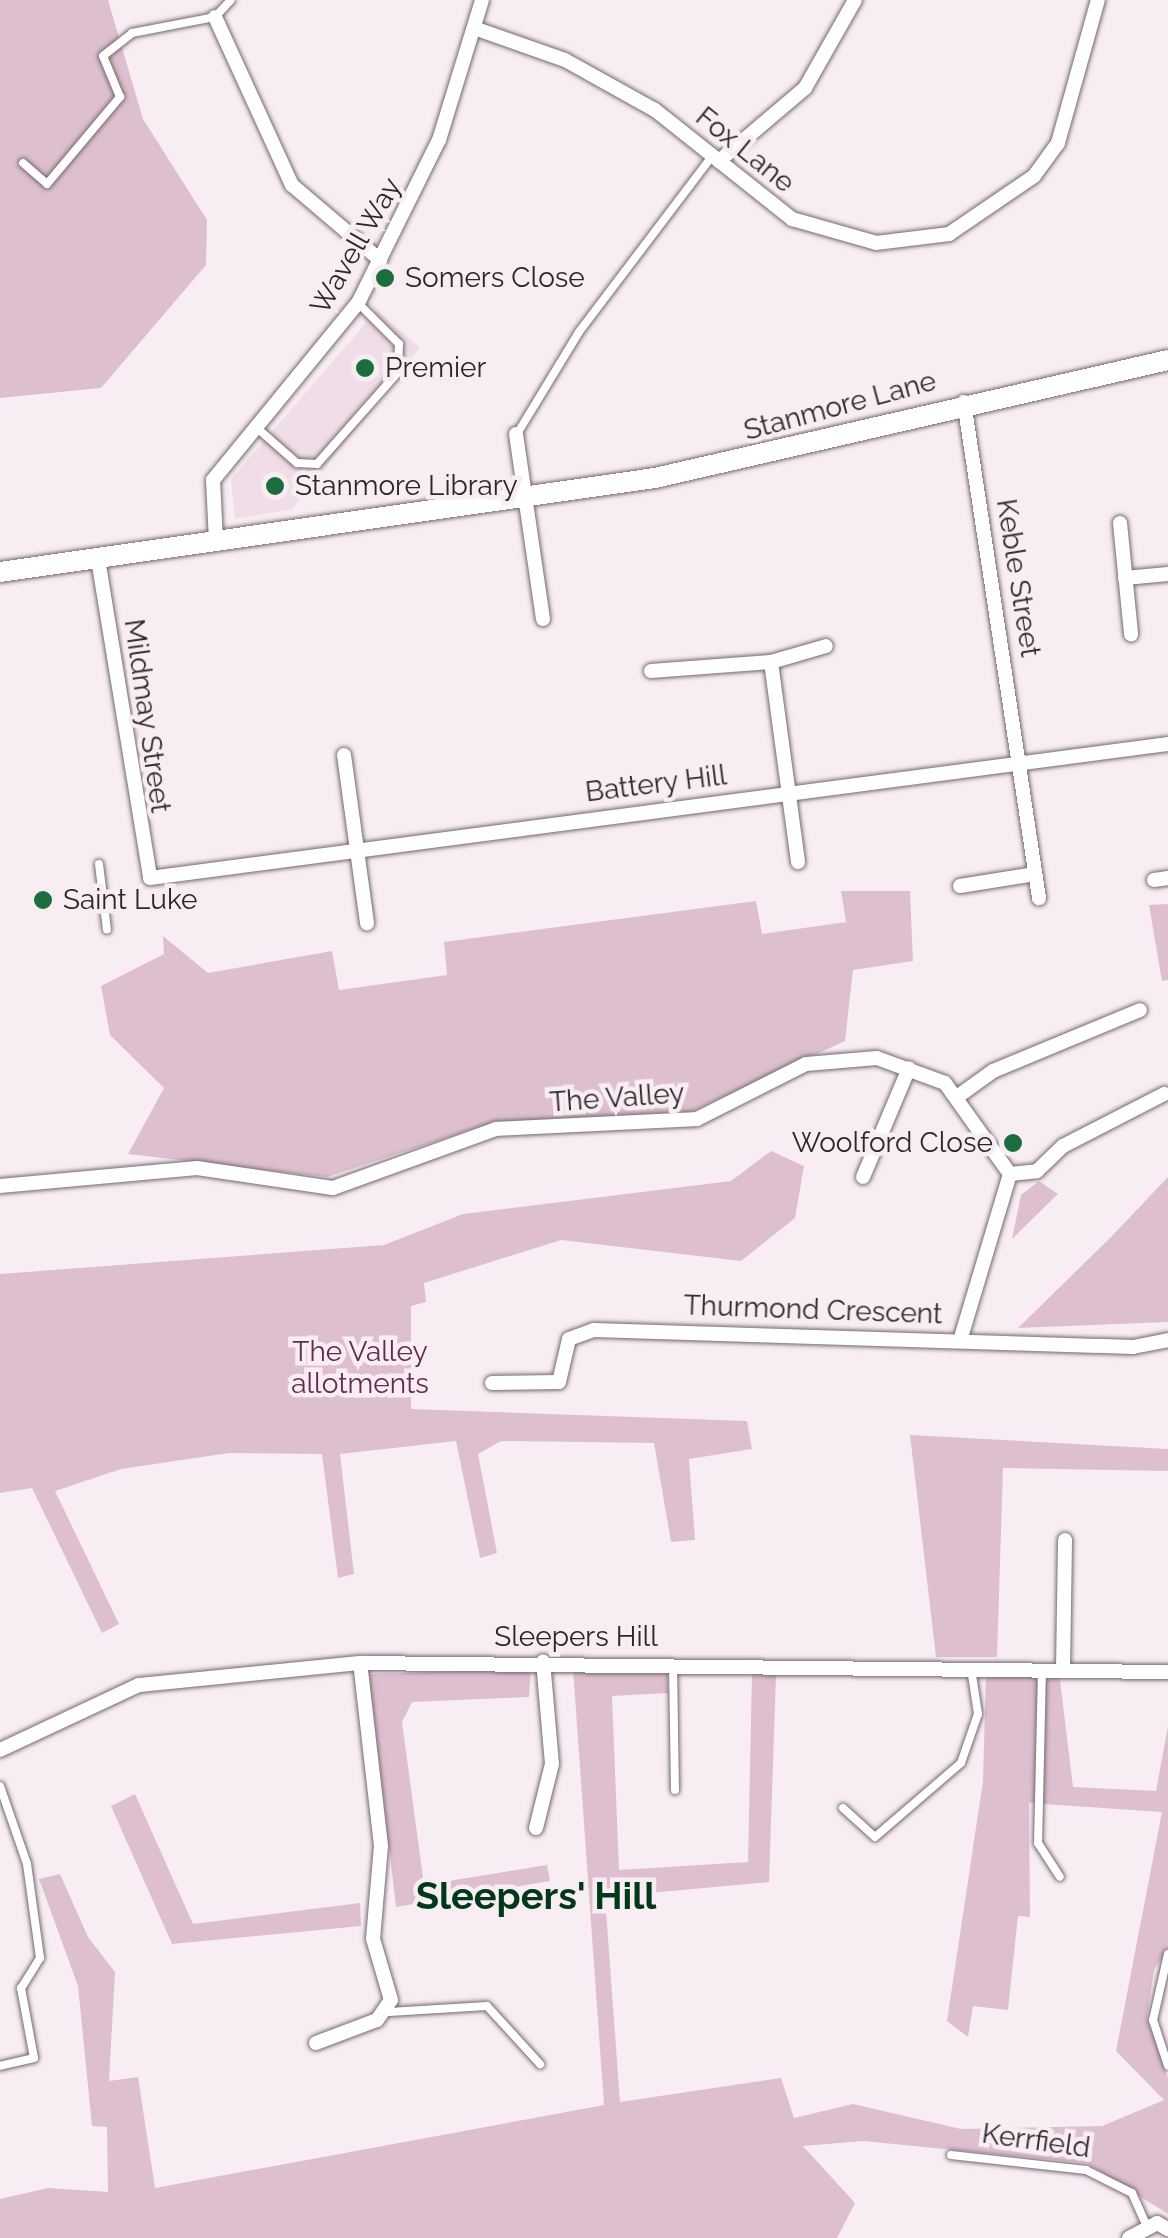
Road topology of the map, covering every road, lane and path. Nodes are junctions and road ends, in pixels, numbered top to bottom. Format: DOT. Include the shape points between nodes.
graph roads {
  1 [pos="230,0"];
  2 [pos="482,0"];
  3 [pos="855,0"];
  4 [pos="1098,0"];
  5 [pos="215,17"];
  6 [pos="474,28"];
  7 [pos="716,158"];
  8 [pos="22,162"];
  9 [pos="380,260"];
  10 [pos="358,303"];
  11 [pos="1168,360"];
  12 [pos="963,401"];
  13 [pos="257,428"];
  14 [pos="516,434"];
  15 [pos="524,496"];
  16 [pos="1120,523"];
  17 [pos="216,540"];
  18 [pos="98,559"];
  19 [pos="0,572"];
  20 [pos="1168,574"];
  21 [pos="1125,578"];
  22 [pos="543,619"];
  23 [pos="1131,634"];
  24 [pos="826,646"];
  25 [pos="771,662"];
  26 [pos="651,670"];
  27 [pos="1168,744"];
  28 [pos="344,756"];
  29 [pos="1019,763"];
  30 [pos="789,792"];
  31 [pos="356,849"];
  32 [pos="798,862"];
  33 [pos="100,864"];
  34 [pos="1035,874"];
  35 [pos="150,878"];
  36 [pos="960,886"];
  37 [pos="1038,898"];
  38 [pos="367,923"];
  39 [pos="107,930"];
  40 [pos="1140,1010"];
  41 [pos="908,1068"];
  42 [pos="1164,1094"];
  43 [pos="958,1096"];
  44 [pos="1010,1174"];
  45 [pos="862,1177"];
  46 [pos="0,1186"];
  47 [pos="1168,1340"];
  48 [pos="960,1341"];
  49 [pos="492,1382"];
  50 [pos="1065,1540"];
  51 [pos="542,1662"];
  52 [pos="673,1662"];
  53 [pos="360,1663"];
  54 [pos="970,1664"];
  55 [pos="1042,1667"];
  56 [pos="1063,1669"];
  57 [pos="1168,1672"];
  58 [pos="0,1750"];
  59 [pos="0,1786"];
  60 [pos="675,1790"];
  61 [pos="843,1808"];
  62 [pos="536,1828"];
  63 [pos="1060,1878"];
  64 [pos="1168,1954"];
  65 [pos="389,2012"];
  66 [pos="316,2042"];
  67 [pos="540,2064"];
  68 [pos="0,2066"];
  69 [pos="1168,2066"];
  70 [pos="950,2154"];
  71 [pos="1148,2226"];
  72 [pos="1168,2230"];
  73 [pos="1129,2238"];
  1 -- 5 [label="lane"];
  2 -- 6 [label="street, Wavell Way"];
  3 -- 7 [label="street" via="805,88"];
  4 -- 7 [label="street, Fox Lane" via="1058,144 1005,200 949,234 876,242 821,233 760,200"];
  5 -- 8 [label="lane" via="132,33 102,56 120,97 48,184"];
  5 -- 9 [label="street" via="292,185"];
  6 -- 7 [label="street, Fox Lane" via="565,60 655,110"];
  6 -- 9 [label="street, Wavell Way" via="439,140"];
  7 -- 14 [label="lane" via="579,332"];
  9 -- 10 [label="street, Wavell Way"];
  10 -- 13 [label="street, Wavell Way"];
  10 -- 13 [label="lane" via="399,344 398,372 311,467"];
  11 -- 12 [label="street, Stanmore Lane"];
  12 -- 15 [label="street, Stanmore Lane" via="739,462"];
  12 -- 29 [label="street, Keble Street"];
  13 -- 17 [label="street, Wavell Way" via="213,480"];
  14 -- 15 [label="street"];
  15 -- 17 [label="street, Stanmore Lane"];
  15 -- 22 [label="street"];
  16 -- 21 [label="street"];
  17 -- 18 [label="street, Stanmore Lane"];
  18 -- 19 [label="street, Stanmore Lane"];
  18 -- 35 [label="street, Mildmay Street"];
  20 -- 21 [label="street"];
  21 -- 23 [label="street"];
  24 -- 25 [label="street"];
  25 -- 26 [label="street"];
  25 -- 30 [label="street"];
  27 -- 29 [label="street, Battery Hill"];
  28 -- 31 [label="street"];
  29 -- 30 [label="street, Battery Hill"];
  29 -- 34 [label="street, Keble Street"];
  30 -- 31 [label="street, Battery Hill"];
  30 -- 32 [label="street"];
  31 -- 35 [label="street, Battery Hill"];
  31 -- 38 [label="street"];
  33 -- 39 [label="lane"];
  34 -- 36 [label="street"];
  34 -- 37 [label="street, Keble Street"];
  40 -- 43 [label="street" via="993,1071"];
  41 -- 43 [label="street, The Valley"];
  41 -- 45 [label="street"];
  41 -- 46 [label="street, The Valley" via="876,1058 806,1064 697,1119 496,1129 316,1190 184,1168"];
  42 -- 44 [label="street" via="1064,1146 1037,1171"];
  43 -- 44 [label="street, The Valley"];
  44 -- 48 [label="street"];
  47 -- 48 [label="street, Thurmond Crescent"];
  48 -- 49 [label="street, Thurmond Crescent" via="594,1330 568,1338 559,1382"];
  50 -- 56 [label="street"];
  51 -- 52 [label="street, Sleepers Hill"];
  51 -- 53 [label="street, Sleepers Hill"];
  51 -- 62 [label="street" via="552,1764"];
  52 -- 54 [label="street, Sleepers Hill"];
  52 -- 60 [label="lane"];
  53 -- 58 [label="street, Sleepers Hill" via="139,1685"];
  53 -- 65 [label="street" via="381,1846 373,1939"];
  54 -- 55 [label="street, Sleepers Hill"];
  54 -- 61 [label="lane" via="978,1714 962,1764 875,1837"];
  55 -- 56 [label="street, Sleepers Hill"];
  55 -- 63 [label="lane" via="1038,1843"];
  56 -- 57 [label="street, Sleepers Hill"];
  59 -- 68 [label="lane" via="28,1864 40,1958 21,1988 34,2058"];
  64 -- 69 [label="lane" via="1153,2020"];
  65 -- 66 [label="street"];
  65 -- 67 [label="lane" via="487,2006"];
  70 -- 71 [label="lane, Kerrfield" via="1086,2170 1132,2193"];
  71 -- 72 [label="street"];
  71 -- 73 [label="street"];
}
